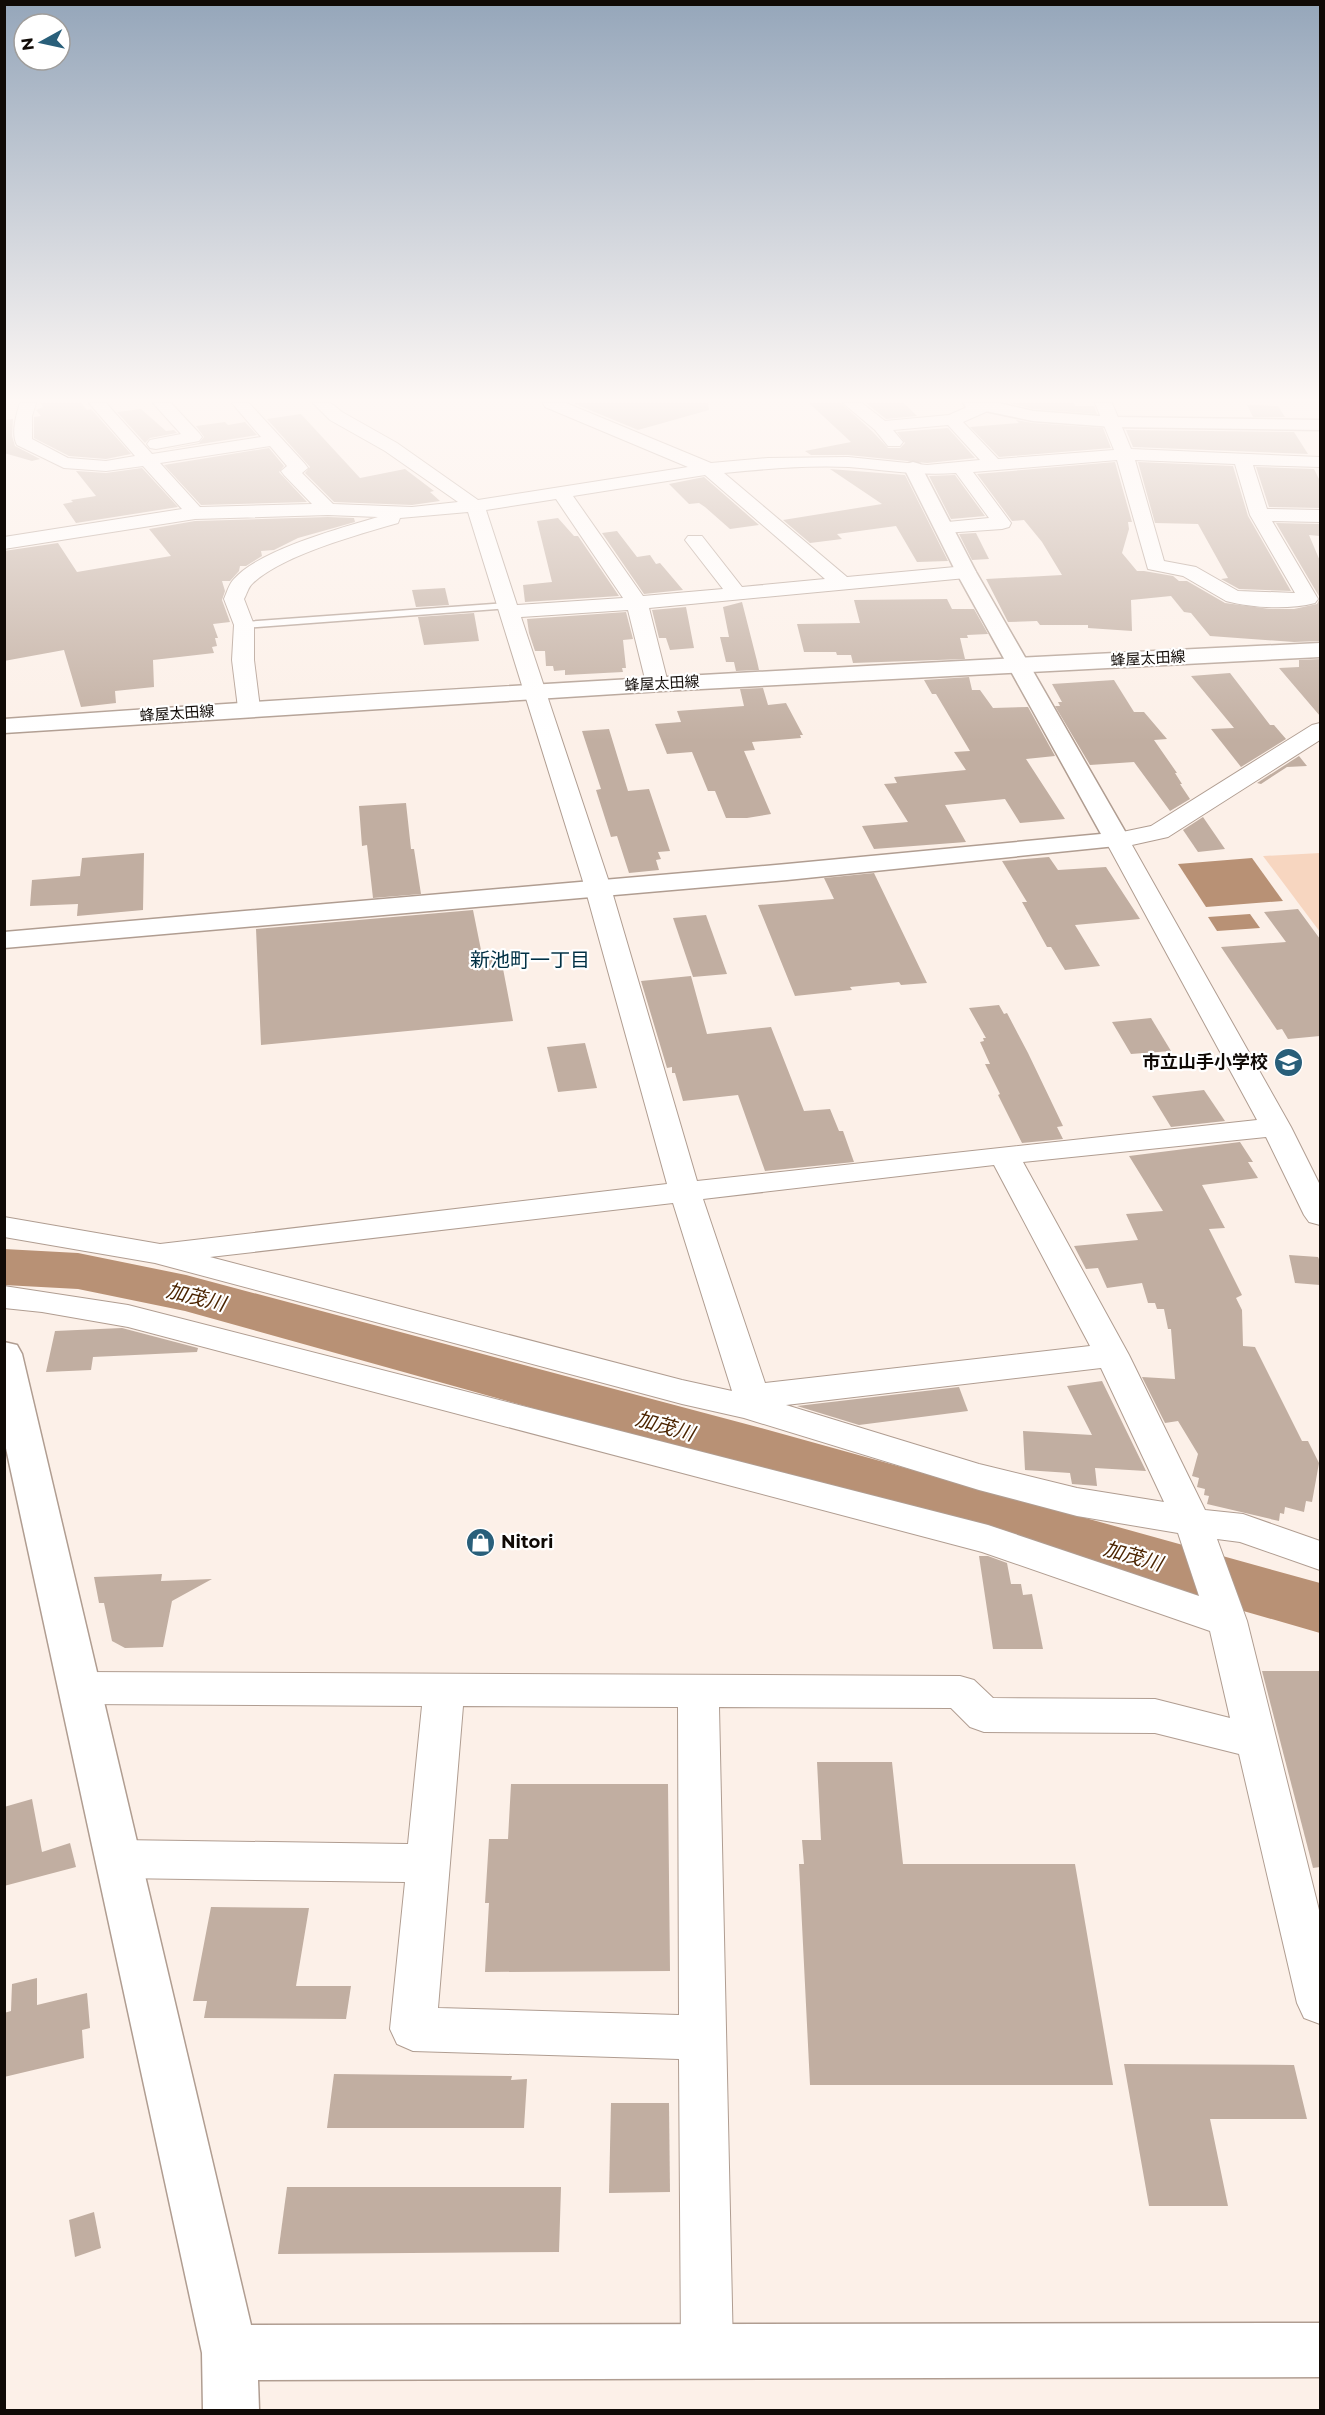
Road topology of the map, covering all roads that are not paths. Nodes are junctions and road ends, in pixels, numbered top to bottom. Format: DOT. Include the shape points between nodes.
graph roads {
  1 [pos="178,516"];
  2 [pos="403,516"];
  3 [pos="478,516"];
  4 [pos="577,516"];
  5 [pos="763,516"];
  6 [pos="938,516"];
  7 [pos="997,516"];
  8 [pos="1141,516"];
  9 [pos="1260,516"];
  10 [pos="944,527"];
  11 [pos="695,540"];
  12 [pos="4,543"];
  13 [pos="966,572"];
  14 [pos="843,584"];
  15 [pos="737,594"];
  16 [pos="638,603"];
  17 [pos="508,609"];
  18 [pos="244,626"];
  19 [pos="1320,650"];
  20 [pos="1018,664"];
  21 [pos="657,683"];
  22 [pos="534,690"];
  23 [pos="249,708"];
  24 [pos="4,726"];
  25 [pos="1320,730"];
  26 [pos="1118,840"];
  27 [pos="598,888"];
  28 [pos="4,940"];
  29 [pos="1276,1127"];
  30 [pos="1004,1155"];
  31 [pos="685,1193"];
  32 [pos="1320,1215"];
  33 [pos="4,1227"];
  34 [pos="155,1252"];
  35 [pos="4,1297"];
  36 [pos="4,1354"];
  37 [pos="1112,1355"];
  38 [pos="749,1401"];
  39 [pos="1193,1523"];
  40 [pos="1320,1556"];
  41 [pos="1227,1621"];
  42 [pos="80,1688"];
  43 [pos="444,1690"];
  44 [pos="698,1692"];
  45 [pos="1257,1742"];
  46 [pos="118,1859"];
  47 [pos="428,1863"];
  48 [pos="1320,2003"];
  49 [pos="702,2038"];
  50 [pos="1320,2350"];
  51 [pos="707,2351"];
  52 [pos="230,2353"];
  53 [pos="231,2410"];
  1 -- 12 [label="street"];
  2 -- 18 [label="street" via="311,546 243,582 234,599"];
  3 -- 17 [label="street"];
  4 -- 16 [label="street"];
  5 -- 14 [label="street"];
  6 -- 10 [label="street"];
  7 -- 10 [label="street" via="1002,523"];
  8 -- 9 [label="street" via="1155,565 1189,571 1233,597 1308,599"];
  10 -- 13 [label="street"];
  11 -- 15 [label="street"];
  13 -- 14 [label="street"];
  13 -- 20 [label="street"];
  14 -- 15 [label="street"];
  15 -- 16 [label="street"];
  16 -- 17 [label="street"];
  16 -- 21 [label="street"];
  17 -- 18 [label="lane"];
  17 -- 22 [label="street"];
  18 -- 23 [label="street" via="243,660"];
  19 -- 20 [label="street, 蜂屋太田線"];
  20 -- 21 [label="street, 蜂屋太田線"];
  20 -- 26 [label="street"];
  21 -- 22 [label="street, 蜂屋太田線"];
  22 -- 23 [label="street, 蜂屋太田線"];
  22 -- 27 [label="street"];
  23 -- 24 [label="street, 蜂屋太田線"];
  25 -- 26 [label="street" via="1158,832"];
  26 -- 27 [label="street"];
  26 -- 29 [label="street"];
  27 -- 28 [label="street"];
  27 -- 31 [label="street"];
  29 -- 30 [label="street"];
  29 -- 32 [label="street"];
  30 -- 31 [label="street"];
  30 -- 37 [label="street"];
  31 -- 34 [label="street"];
  31 -- 38 [label="street"];
  33 -- 34 [label="street"];
  34 -- 38 [label="street" via="682,1392"];
  35 -- 41 [label="street" via="128,1316 988,1539"];
  36 -- 42 [label="street"];
  37 -- 38 [label="street"];
  37 -- 39 [label="street"];
  38 -- 39 [label="street" via="979,1477 1077,1502"];
  39 -- 40 [label="street" via="1243,1528"];
  39 -- 41 [label="street"];
  41 -- 45 [label="street"];
  42 -- 43 [label="street"];
  42 -- 46 [label="street"];
  43 -- 44 [label="street"];
  43 -- 47 [label="street"];
  44 -- 45 [label="street" via="960,1692 984,1715 1155,1716"];
  44 -- 49 [label="street"];
  45 -- 48 [label="street"];
  46 -- 47 [label="street"];
  46 -- 52 [label="street"];
  47 -- 49 [label="street" via="413,2029"];
  49 -- 51 [label="street"];
  50 -- 51 [label="street"];
  51 -- 52 [label="street"];
  52 -- 53 [label="street"];
}
